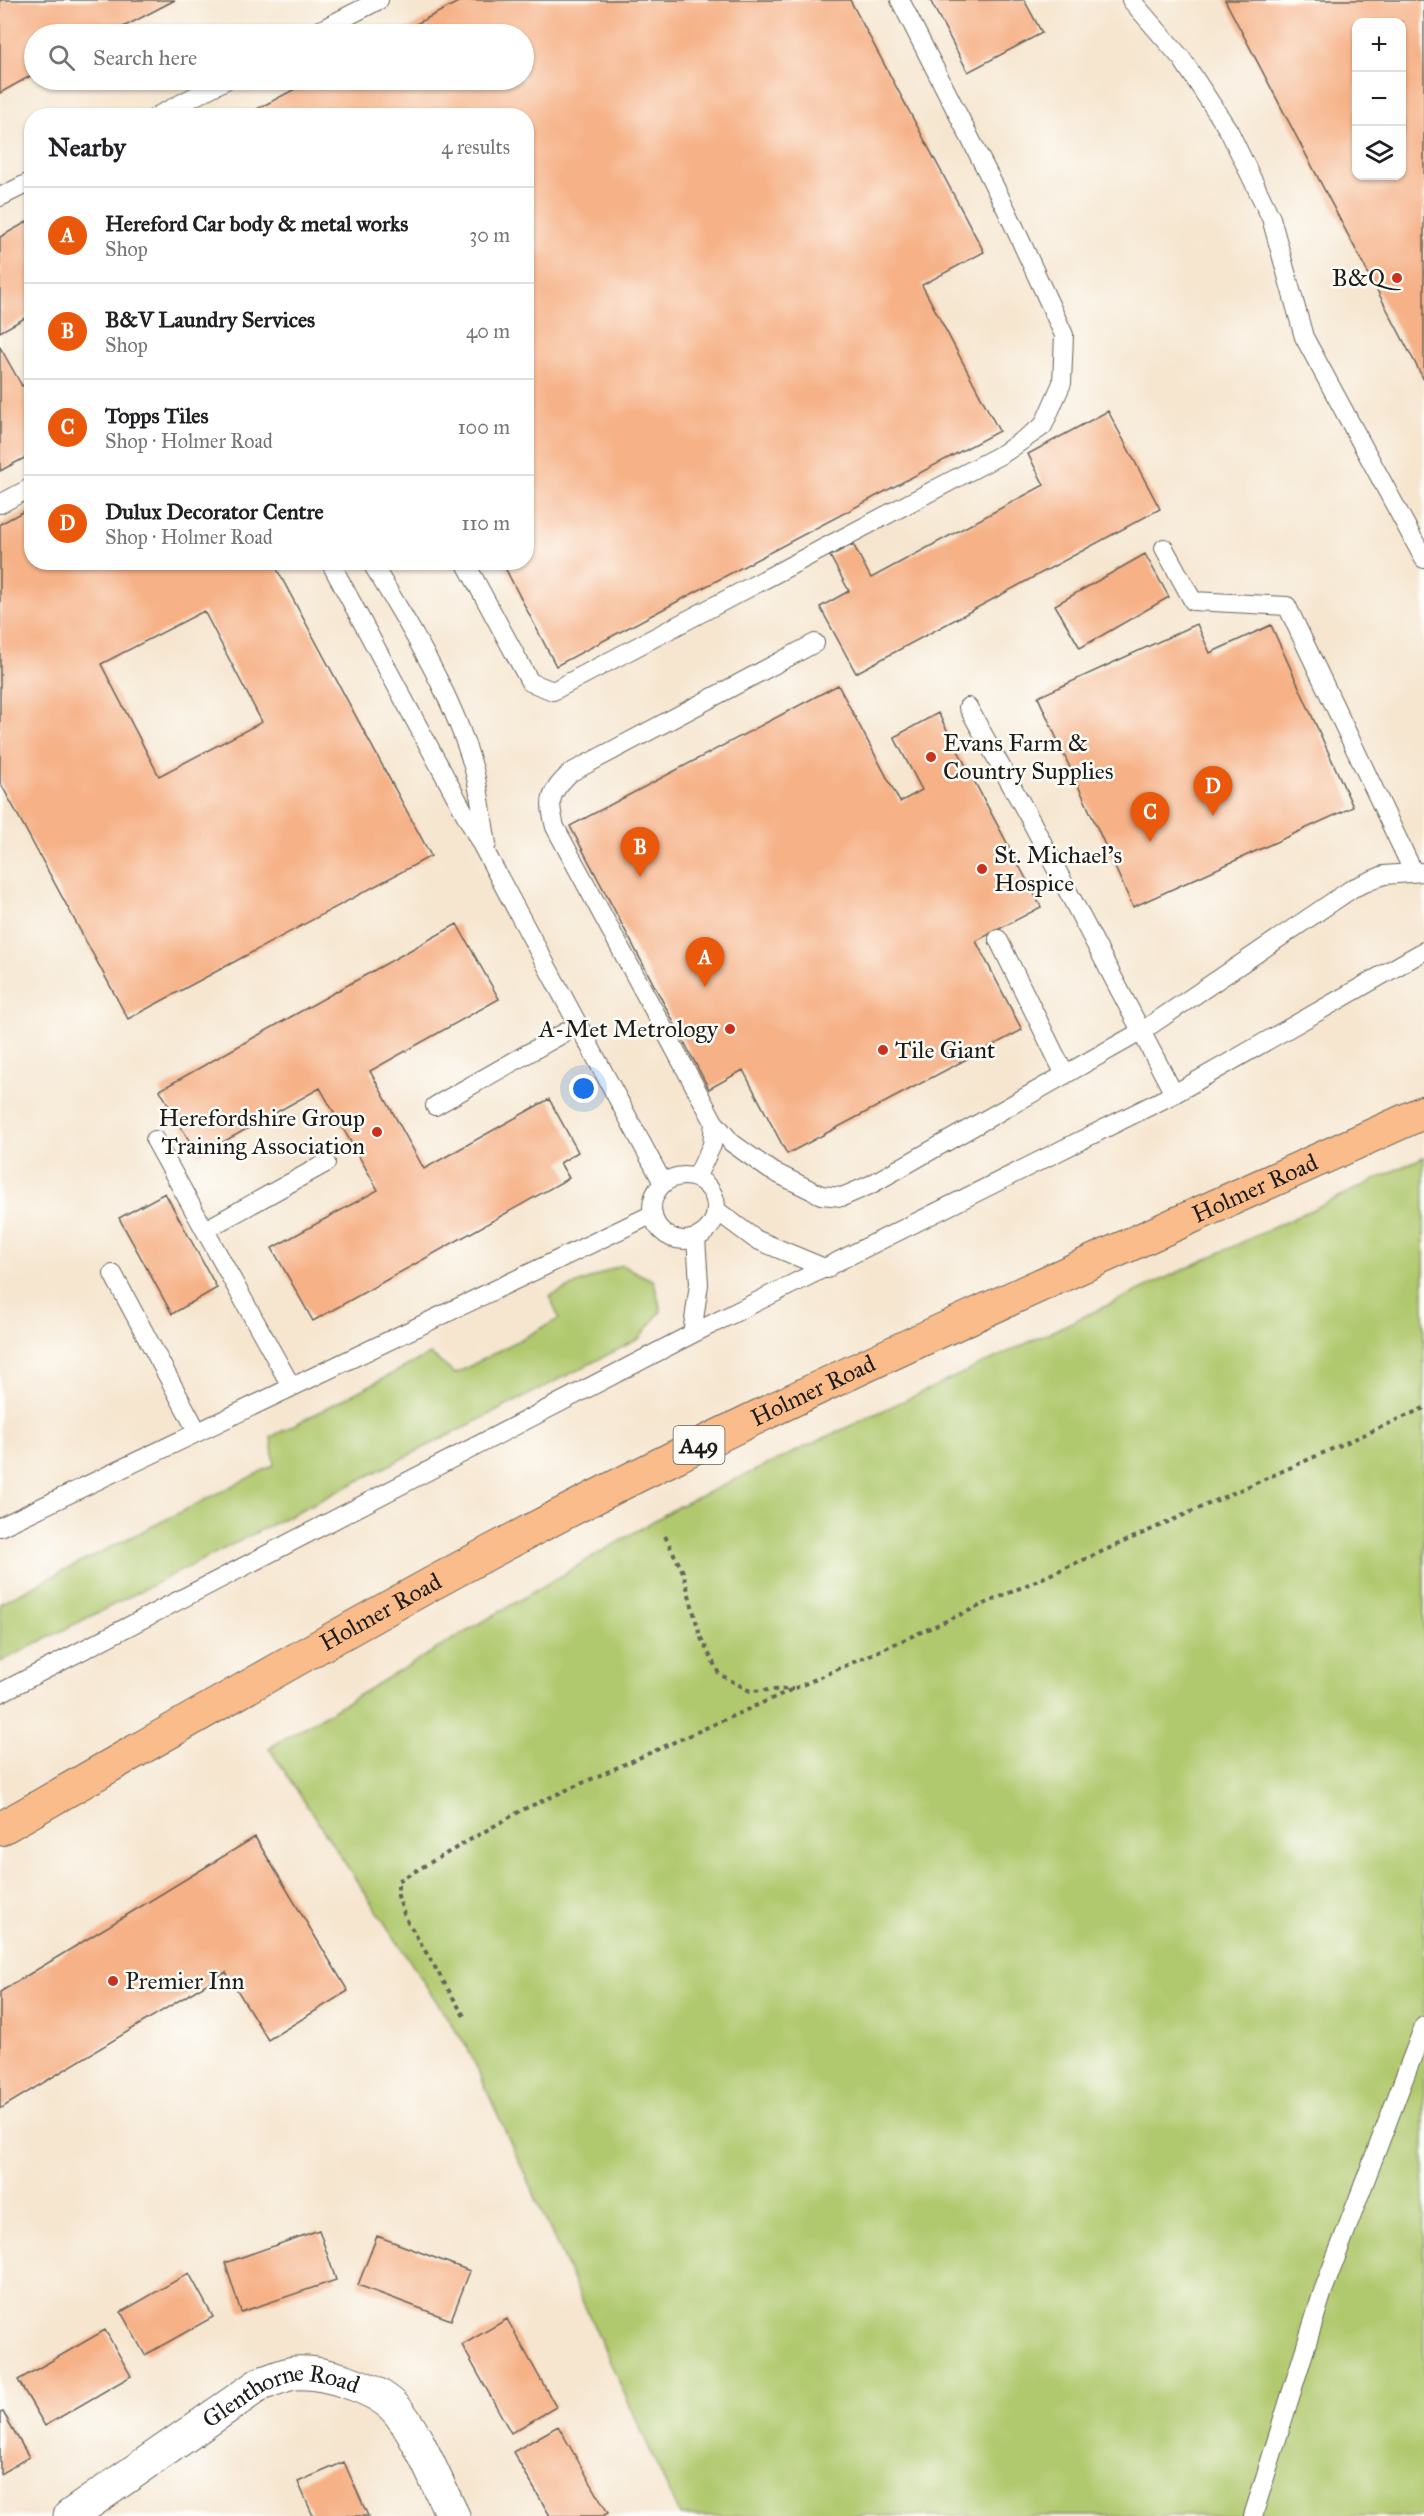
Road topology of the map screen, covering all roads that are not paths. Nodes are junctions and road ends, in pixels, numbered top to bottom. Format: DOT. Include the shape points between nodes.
graph roads {
  1 [pos="379,0"];
  2 [pos="900,0"];
  3 [pos="1131,0"];
  4 [pos="332,24"];
  5 [pos="207,90"];
  6 [pos="172,108"];
  7 [pos="24,184"];
  8 [pos="0,197"];
  9 [pos="24,491"];
  10 [pos="0,504"];
  11 [pos="1164,548"];
  12 [pos="1424,559"];
  13 [pos="334,570"];
  14 [pos="376,570"];
  15 [pos="469,570"];
  16 [pos="815,643"];
  17 [pos="968,706"];
  18 [pos="1419,872"];
  19 [pos="529,932"];
  20 [pos="998,939"];
  21 [pos="1424,951"];
  22 [pos="578,1025"];
  23 [pos="1142,1031"];
  24 [pos="1065,1075"];
  25 [pos="1174,1094"];
  26 [pos="435,1106"];
  27 [pos="1424,1112"];
  28 [pos="714,1122"];
  29 [pos="155,1140"];
  30 [pos="326,1163"];
  31 [pos="696,1178"];
  32 [pos="663,1183"];
  33 [pos="716,1210"];
  34 [pos="653,1214"];
  35 [pos="205,1230"];
  36 [pos="696,1238"];
  37 [pos="827,1269"];
  38 [pos="112,1274"];
  39 [pos="692,1334"];
  40 [pos="291,1386"];
  41 [pos="197,1431"];
  42 [pos="0,1527"];
  43 [pos="0,1693"];
  44 [pos="0,1829"];
  45 [pos="1424,2026"];
  46 [pos="70,2516"];
  47 [pos="453,2516"];
  48 [pos="1253,2516"];
  1 -- 4 [label="lane"];
  2 -- 15 [label="lane" via="1007,211 1064,335 1062,383 1043,426 1004,453 553,692 530,682"];
  3 -- 12 [label="lane" via="1182,59 1229,131 1271,218 1304,337"];
  5 -- 6 [label="lane"];
  7 -- 8 [label="lane"];
  9 -- 10 [label="lane"];
  11 -- 18 [label="lane" via="1194,601 1287,606"];
  13 -- 19 [label="lane"];
  14 -- 19 [label="lane" via="459,726 472,764 487,844"];
  16 -- 28 [label="lane" via="570,773 555,788 549,804 555,827"];
  17 -- 23 [label="lane"];
  18 -- 23 [label="lane" via="1384,875 1353,888"];
  19 -- 22 [label="lane"];
  20 -- 24 [label="lane"];
  21 -- 25 [label="lane"];
  22 -- 26 [label="lane"];
  22 -- 32 [label="lane"];
  23 -- 24 [label="lane"];
  23 -- 25 [label="lane"];
  24 -- 28 [label="lane" via="842,1197 821,1195 770,1170 732,1143"];
  25 -- 37 [label="lane"];
  27 -- 44 [label="highway, Holmer Road / A49" via="808,1392 665,1462 469,1564"];
  28 -- 31 [label="lane" via="712,1145"];
  29 -- 35 [label="lane"];
  30 -- 35 [label="lane"];
  31 -- 32 [label="lane" via="681,1175"];
  31 -- 33 [label="lane" via="712,1190"];
  32 -- 34 [label="lane" via="652,1203"];
  33 -- 36 [label="lane" via="714,1221"];
  33 -- 37 [label="lane" via="755,1239"];
  34 -- 36 [label="lane" via="659,1228 668,1235 685,1240"];
  34 -- 40 [label="lane"];
  35 -- 40 [label="lane"];
  36 -- 39 [label="lane" via="699,1284"];
  37 -- 39 [label="lane"];
  38 -- 41 [label="lane"];
  39 -- 43 [label="lane"];
  40 -- 41 [label="lane"];
  41 -- 42 [label="lane"];
  45 -- 48 [label="lane" via="1323,2291"];
  46 -- 47 [label="street, Glenthorne Road" via="260,2384 295,2373 329,2376 360,2386 393,2406 414,2436"];
}
